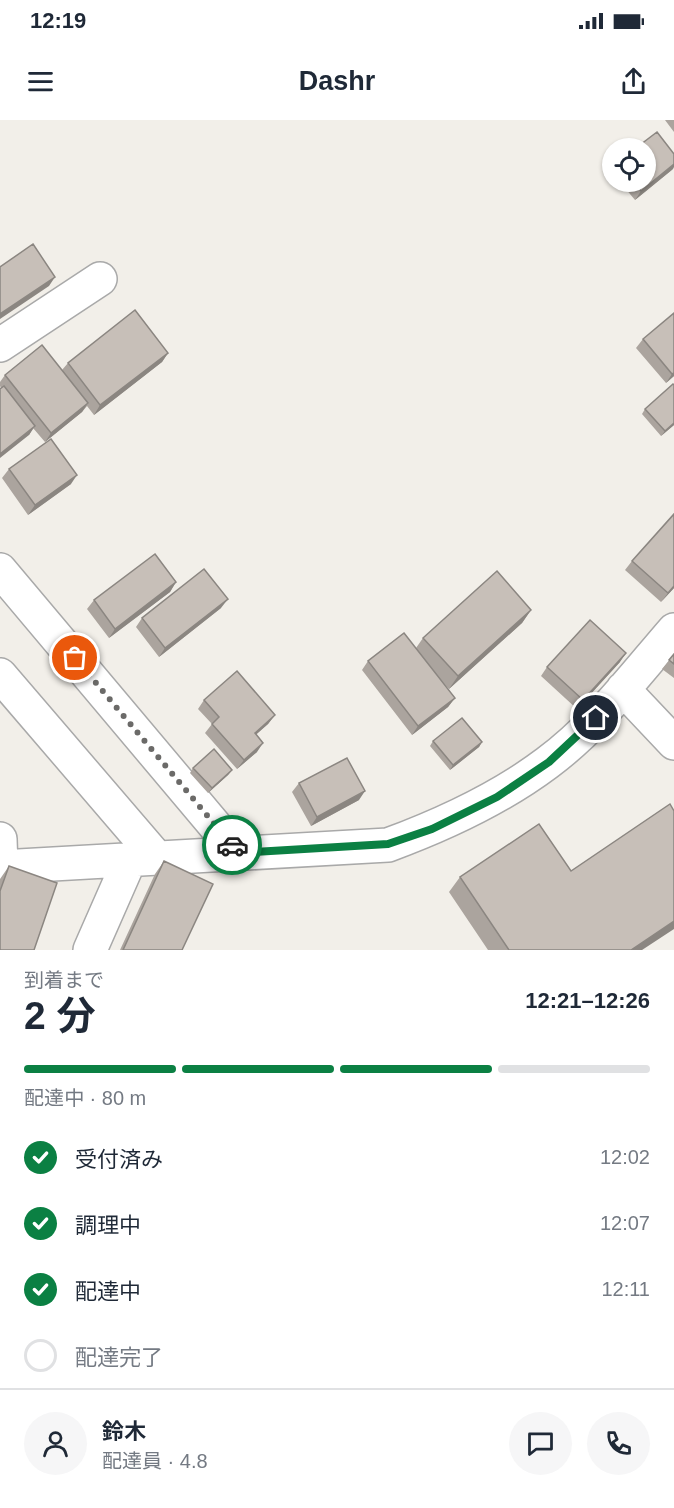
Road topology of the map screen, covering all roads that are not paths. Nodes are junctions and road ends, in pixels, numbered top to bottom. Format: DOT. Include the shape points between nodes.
graph roads {
  1 [pos="100,279"];
  2 [pos="0,345"];
  3 [pos="0,570"];
  4 [pos="674,630"];
  5 [pos="0,675"];
  6 [pos="623,689"];
  7 [pos="674,743"];
  8 [pos="238,853"];
  9 [pos="0,858"];
  10 [pos="143,859"];
  11 [pos="90,950"];
  1 -- 2 [label="street"];
  3 -- 8 [label="street"];
  4 -- 6 [label="street"];
  5 -- 10 [label="street"];
  6 -- 7 [label="street"];
  6 -- 8 [label="street" via="549,762 497,797 432,829 388,844"];
  8 -- 10 [label="street"];
  9 -- 10 [label="street"];
  10 -- 11 [label="street"];
}
